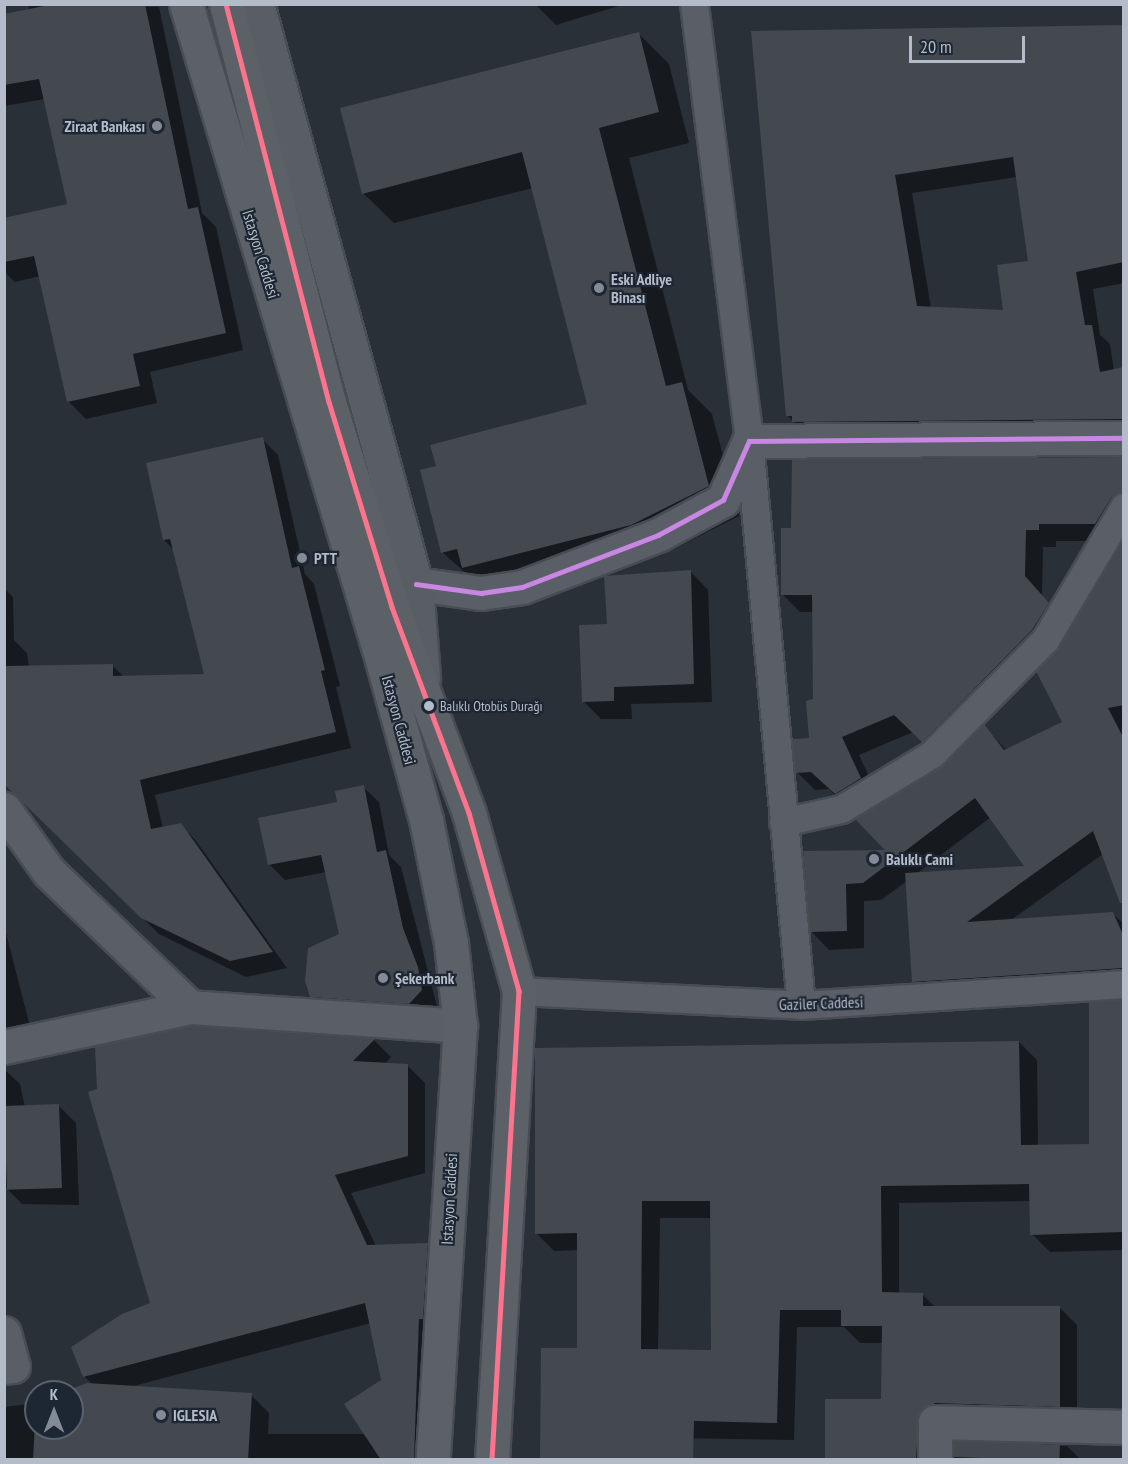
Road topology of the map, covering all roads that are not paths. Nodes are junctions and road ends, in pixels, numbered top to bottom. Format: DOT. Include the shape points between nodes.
graph roads {
  1 [pos="186,4"];
  2 [pos="226,4"];
  3 [pos="257,4"];
  4 [pos="694,4"];
  5 [pos="1124,438"];
  6 [pos="749,441"];
  7 [pos="1124,507"];
  8 [pos="416,584"];
  9 [pos="423,683"];
  10 [pos="4,808"];
  11 [pos="783,822"];
  12 [pos="1124,984"];
  13 [pos="519,991"];
  14 [pos="801,1005"];
  15 [pos="190,1007"];
  16 [pos="460,1026"];
  17 [pos="4,1047"];
  18 [pos="4,1333"];
  19 [pos="4,1367"];
  20 [pos="1124,1427"];
  21 [pos="434,1460"];
  22 [pos="492,1460"];
  23 [pos="935,1460"];
  1 -- 16 [label="main road, Istasyon Caddesi" via="426,820 451,943"];
  2 -- 9 [label="main road" via="329,402 392,607"];
  3 -- 8 [label="main road"];
  4 -- 6 [label="street"];
  5 -- 6 [label="street"];
  6 -- 8 [label="street" via="723,500 658,535 522,588 480,593"];
  6 -- 11 [label="street"];
  7 -- 11 [label="street" via="1045,640 932,754 841,809"];
  8 -- 9 [label="main road"];
  9 -- 13 [label="main road" via="469,813"];
  10 -- 15 [label="street" via="49,872"];
  11 -- 14 [label="street"];
  12 -- 14 [label="street, Gaziler Caddesi"];
  13 -- 14 [label="street, Gaziler Caddesi"];
  13 -- 22 [label="main road"];
  15 -- 16 [label="street"];
  15 -- 17 [label="street"];
  16 -- 21 [label="main road, Istasyon Caddesi"];
  18 -- 19 [label="street" via="13,1366"];
  20 -- 23 [label="street" via="935,1422"];
}
